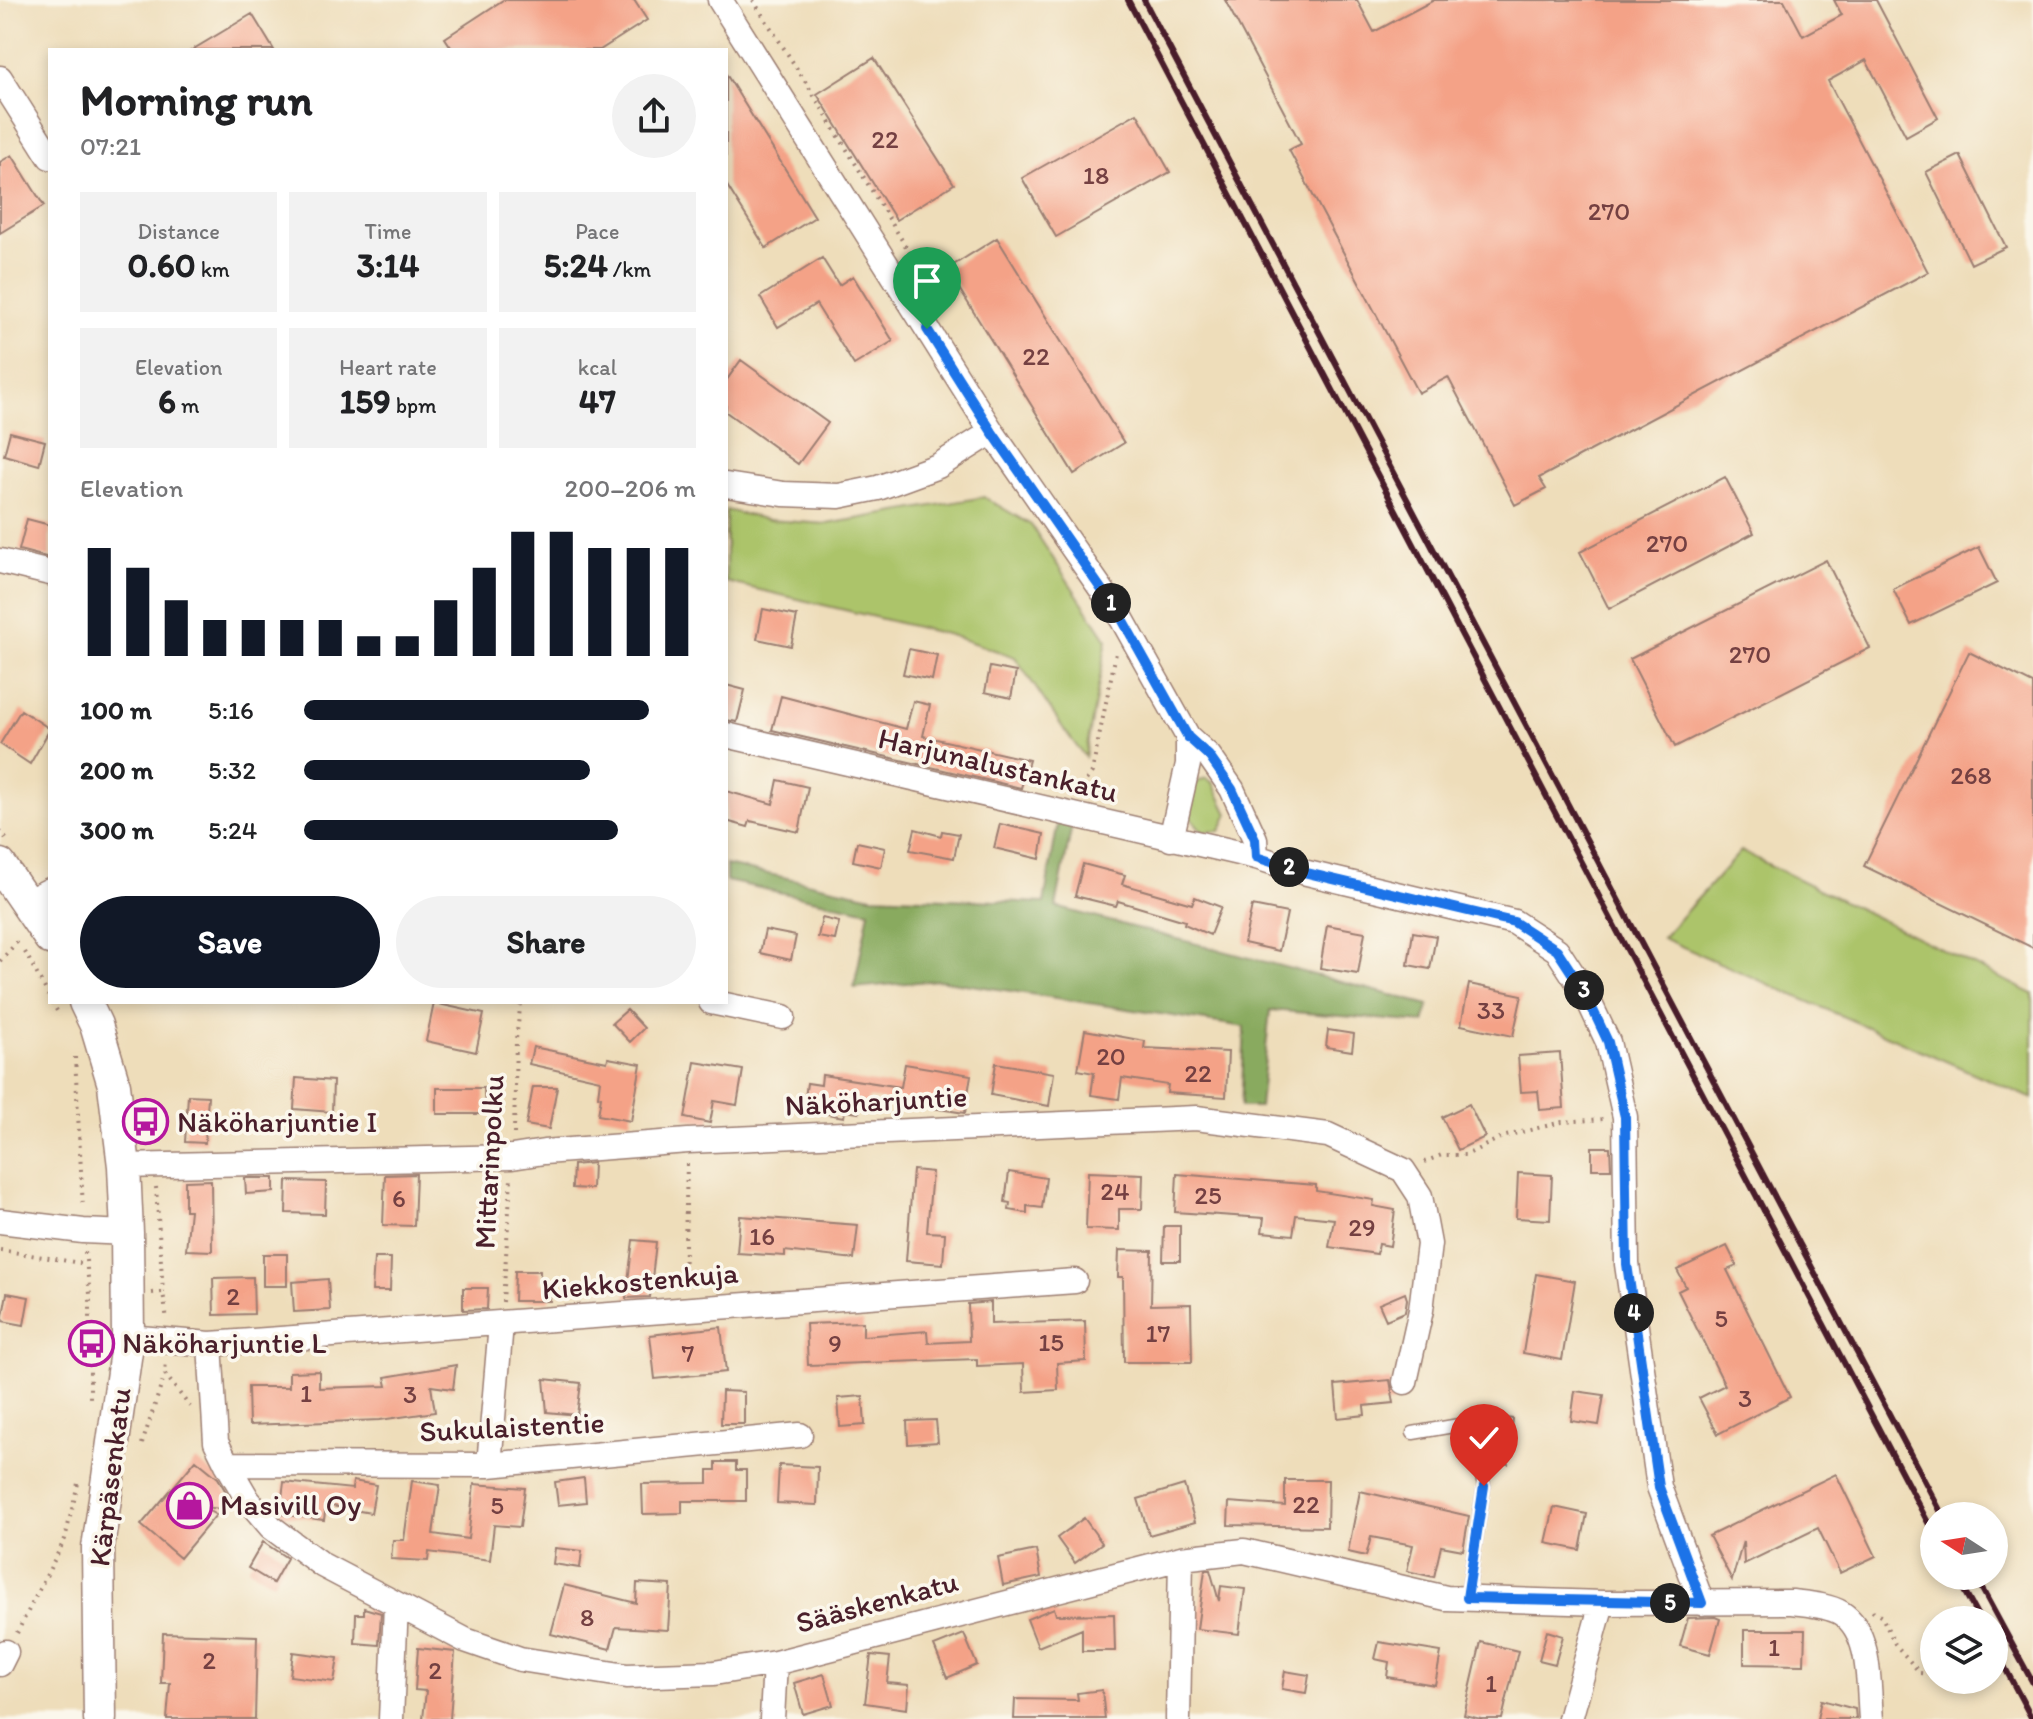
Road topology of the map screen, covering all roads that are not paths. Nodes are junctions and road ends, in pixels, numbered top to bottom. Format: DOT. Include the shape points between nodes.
graph roads {
  1 [pos="720,0"];
  2 [pos="0,78"];
  3 [pos="48,154"];
  4 [pos="992,432"];
  5 [pos="728,485"];
  6 [pos="0,561"];
  7 [pos="48,573"];
  8 [pos="728,735"];
  9 [pos="1188,737"];
  10 [pos="1171,839"];
  11 [pos="1256,857"];
  12 [pos="0,865"];
  13 [pos="38,896"];
  14 [pos="34,939"];
  15 [pos="721,1004"];
  16 [pos="72,1009"];
  17 [pos="783,1017"];
  18 [pos="124,1166"];
  19 [pos="0,1221"];
  20 [pos="127,1233"];
  21 [pos="1075,1281"];
  22 [pos="501,1324"];
  23 [pos="128,1337"];
  24 [pos="210,1344"];
  25 [pos="1405,1382"];
  26 [pos="1413,1433"];
  27 [pos="800,1435"];
  28 [pos="227,1464"];
  29 [pos="489,1465"];
  30 [pos="1181,1558"];
  31 [pos="1467,1598"];
  32 [pos="1602,1603"];
  33 [pos="1702,1603"];
  34 [pos="396,1605"];
  35 [pos="775,1663"];
  36 [pos="100,1719"];
  37 [pos="391,1719"];
  38 [pos="772,1719"];
  39 [pos="1178,1719"];
  40 [pos="1570,1719"];
  41 [pos="1871,1719"];
  1 -- 4 [label="street"];
  2 -- 3 [label="street"];
  4 -- 5 [label="street" via="938,466 839,496"];
  4 -- 9 [label="street" via="1122,619"];
  6 -- 7 [label="street"];
  8 -- 10 [label="street, Harjunalustankatu"];
  9 -- 10 [label="street" via="1188,764"];
  9 -- 11 [label="street" via="1232,789 1255,839"];
  10 -- 11 [label="street, Harjunalustankatu"];
  11 -- 33 [label="street, Harjunalustankatu" via="1514,922 1557,950 1585,993 1608,1042 1625,1117 1627,1264 1659,1487"];
  12 -- 13 [label="street"];
  13 -- 14 [label="street"];
  15 -- 17 [label="street"];
  16 -- 18 [label="street, Kärpäsenkatu" via="96,1025 114,1085"];
  18 -- 20 [label="street, Kärpäsenkatu"];
  18 -- 25 [label="street, Näköharjuntie" via="512,1157 688,1141 1196,1118 1328,1135 1403,1170 1420,1196 1429,1244"];
  19 -- 20 [label="street"];
  20 -- 23 [label="street, Kärpäsenkatu"];
  21 -- 22 [label="street, Kiekkostenkuja"];
  22 -- 24 [label="street, Kiekkostenkuja"];
  22 -- 29 [label="street"];
  23 -- 24 [label="street, Kiekkostenkuja"];
  23 -- 36 [label="street, Kärpäsenkatu" via="98,1548"];
  24 -- 28 [label="street" via="216,1442"];
  26 -- 31 [label="lane" via="1459,1425 1475,1446 1484,1486"];
  27 -- 29 [label="street, Sukulaistentie"];
  28 -- 29 [label="street, Sukulaistentie"];
  28 -- 34 [label="street, Sääskenkatu" via="271,1527 322,1565"];
  30 -- 31 [label="street, Sääskenkatu" via="1244,1551 1377,1584"];
  30 -- 35 [label="street, Sääskenkatu"];
  30 -- 39 [label="street"];
  31 -- 32 [label="street, Sääskenkatu"];
  32 -- 33 [label="street, Sääskenkatu"];
  32 -- 40 [label="street"];
  33 -- 41 [label="street, Sääskenkatu" via="1792,1602 1840,1612 1856,1627 1863,1647"];
  34 -- 35 [label="street, Sääskenkatu" via="465,1640 520,1659 585,1671 627,1676 714,1673"];
  34 -- 37 [label="street"];
  35 -- 38 [label="street"];
}
